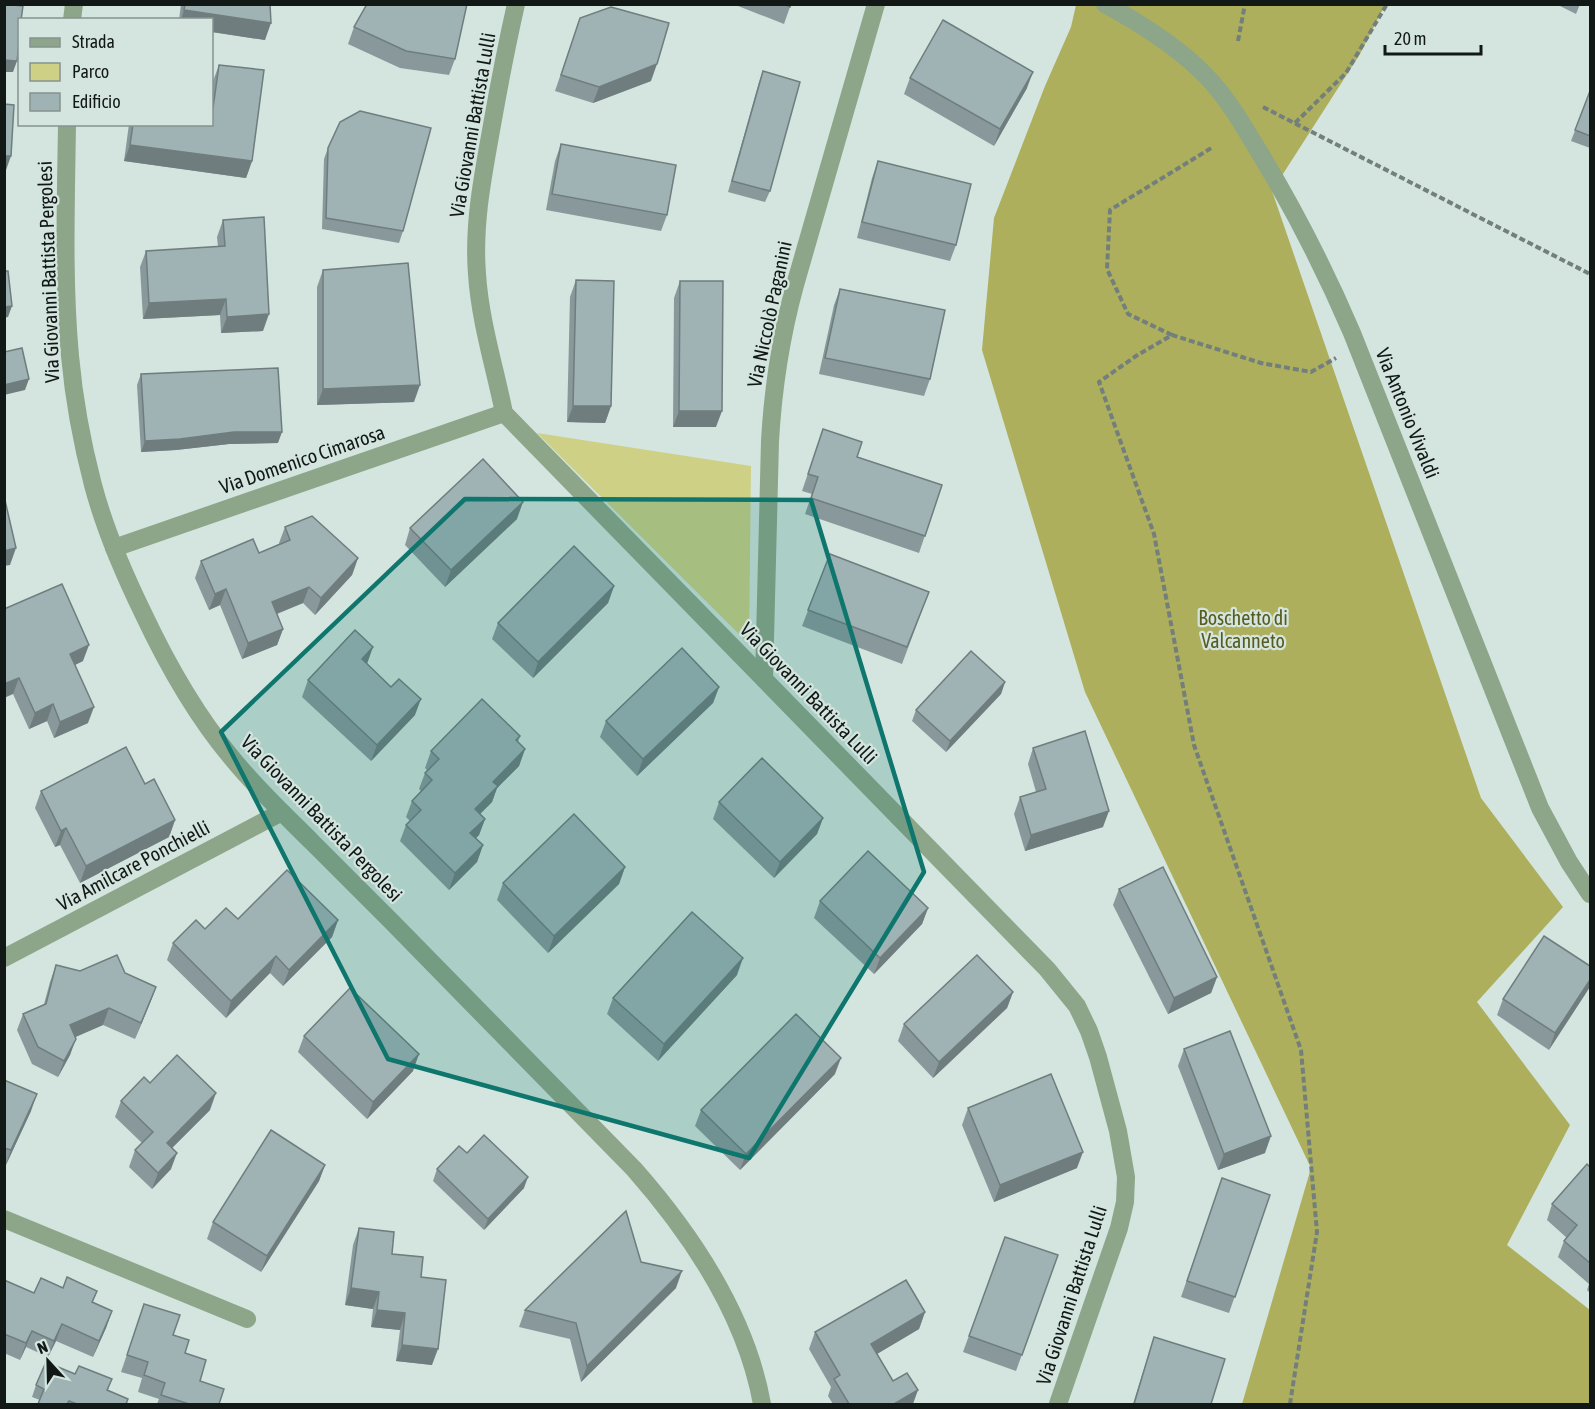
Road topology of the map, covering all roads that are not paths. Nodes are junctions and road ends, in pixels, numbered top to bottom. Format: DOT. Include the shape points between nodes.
graph roads {
  1 [pos="516,4"];
  2 [pos="876,4"];
  3 [pos="1105,4"];
  4 [pos="67,126"];
  5 [pos="504,413"];
  6 [pos="114,548"];
  7 [pos="764,679"];
  8 [pos="282,812"];
  9 [pos="1590,894"];
  10 [pos="4,958"];
  11 [pos="4,1219"];
  12 [pos="247,1319"];
  13 [pos="762,1404"];
  14 [pos="1058,1404"];
  1 -- 5 [label="street, Via Giovanni Battista Lulli" via="482,177 477,231 480,297"];
  2 -- 7 [label="street, Via Niccolò Paganini" via="789,306 779,362 771,416"];
  3 -- 9 [label="street, Via Antonio Vivaldi" via="1175,48 1199,68 1239,118 1300,223 1357,347 1540,808"];
  4 -- 6 [label="street, Via Giovanni Battista Pergolesi" via="66,272 72,372 93,485"];
  5 -- 6 [label="street, Via Domenico Cimarosa"];
  5 -- 7 [label="street, Via Giovanni Battista Lulli"];
  6 -- 8 [label="street, Via Giovanni Battista Pergolesi" via="154,635 193,704 233,759"];
  7 -- 14 [label="street, Via Giovanni Battista Lulli" via="1047,969 1077,1006 1089,1031 1118,1131 1126,1177 1125,1202"];
  8 -- 10 [label="street, Via Amilcare Ponchielli"];
  8 -- 13 [label="street, Via Giovanni Battista Pergolesi" via="660,1198 731,1309 748,1349"];
  11 -- 12 [label="street"];
}
